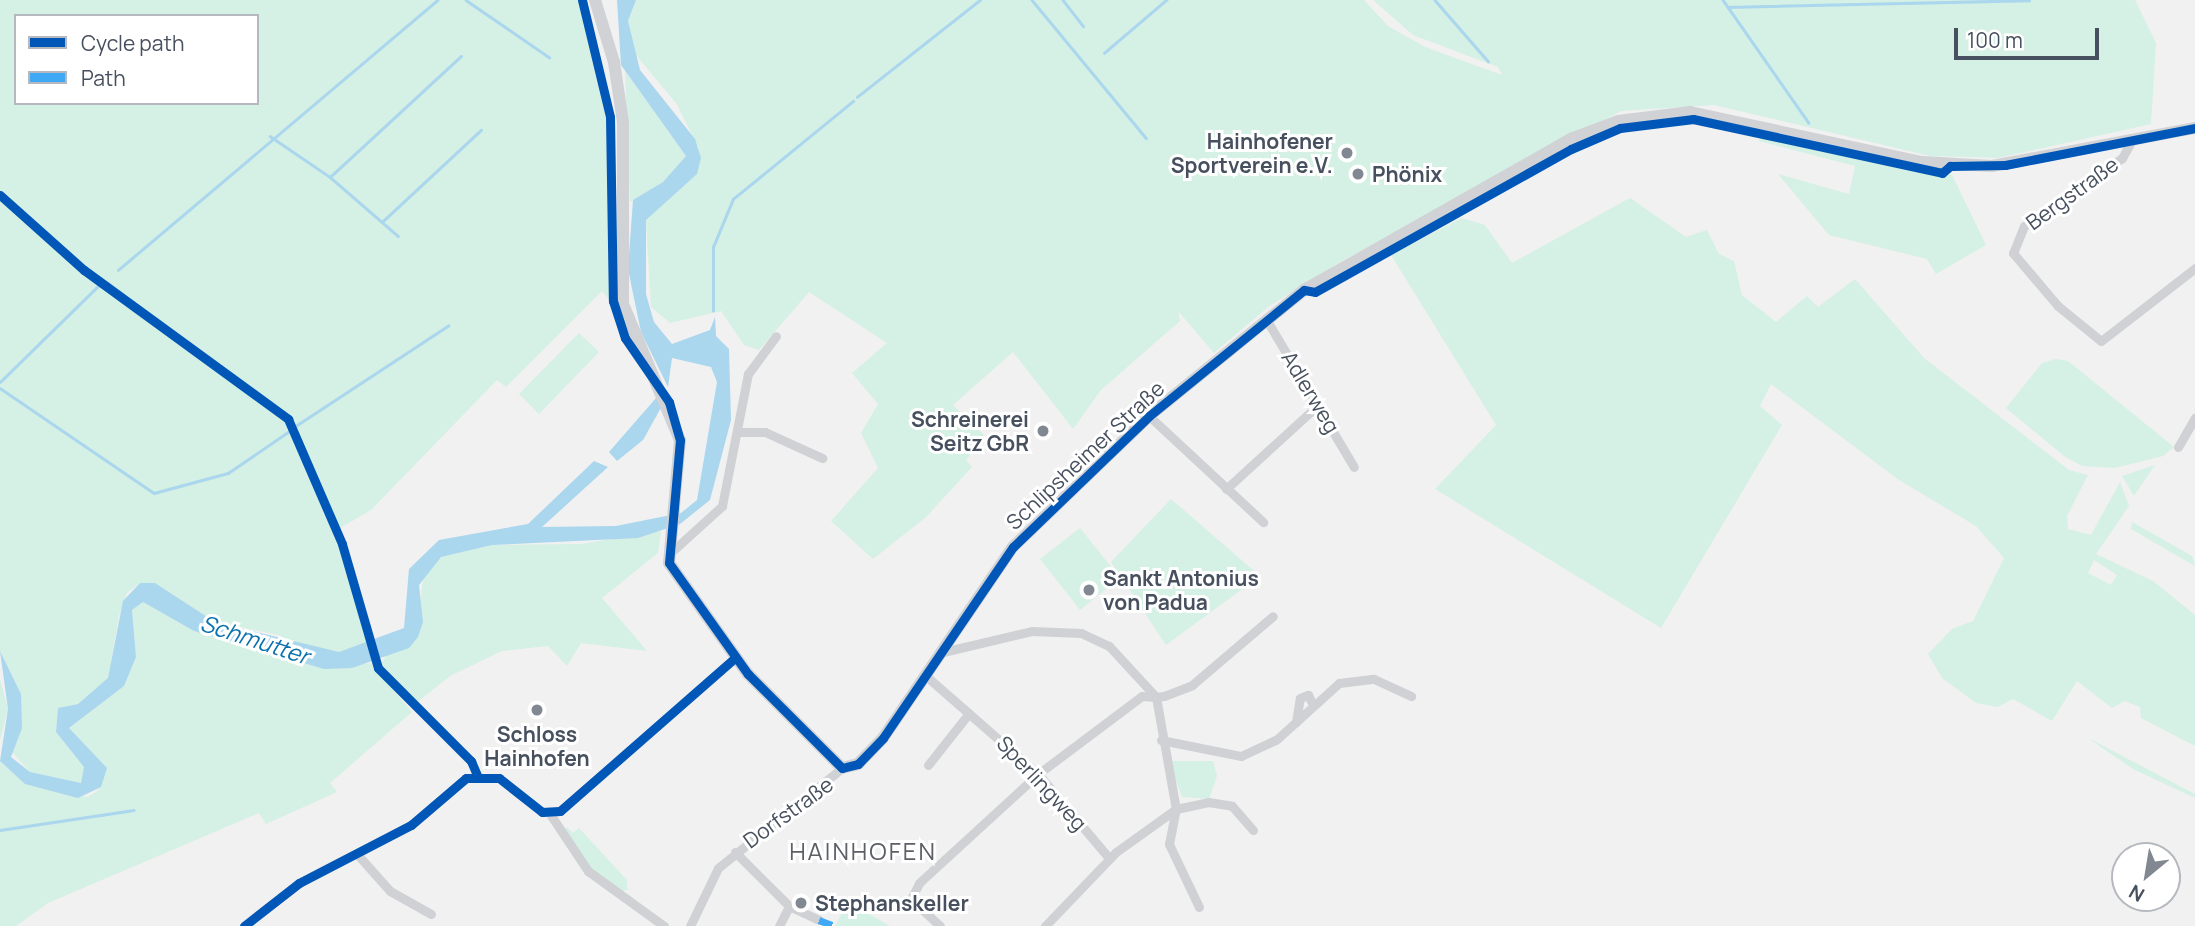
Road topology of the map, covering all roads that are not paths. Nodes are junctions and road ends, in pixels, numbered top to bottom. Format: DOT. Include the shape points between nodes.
graph roads {
  1 [pos="595,0"];
  2 [pos="2195,128"];
  3 [pos="2133,140"];
  4 [pos="2195,268"];
  5 [pos="1266,319"];
  6 [pos="776,336"];
  7 [pos="1319,404"];
  8 [pos="1149,416"];
  9 [pos="2195,418"];
  10 [pos="740,432"];
  11 [pos="2192,432"];
  12 [pos="2178,447"];
  13 [pos="822,458"];
  14 [pos="1354,467"];
  15 [pos="1226,489"];
  16 [pos="1263,522"];
  17 [pos="668,550"];
  18 [pos="1273,616"];
  19 [pos="943,652"];
  20 [pos="735,658"];
  21 [pos="926,676"];
  22 [pos="1411,696"];
  23 [pos="1156,697"];
  24 [pos="970,713"];
  25 [pos="1161,740"];
  26 [pos="928,765"];
  27 [pos="842,768"];
  28 [pos="1038,774"];
  29 [pos="1176,809"];
  30 [pos="550,814"];
  31 [pos="1253,830"];
  32 [pos="735,852"];
  33 [pos="357,853"];
  34 [pos="1109,858"];
  35 [pos="789,906"];
  36 [pos="1199,907"];
  37 [pos="431,914"];
  38 [pos="819,920"];
  39 [pos="244,926"];
  40 [pos="664,926"];
  41 [pos="690,926"];
  42 [pos="779,926"];
  43 [pos="940,926"];
  44 [pos="1045,926"];
  1 -- 17 [label="street" via="623,122 623,304 647,366 669,402 680,440"];
  2 -- 3 [label="street, Schlipsheimer Straße"];
  3 -- 4 [label="street, Bergstraße" via="2122,158 2024,226 2013,253 2058,306 2101,341"];
  3 -- 5 [label="street, Schlipsheimer Straße" via="2006,165 1950,166 1737,118 1690,112 1618,121 1573,138 1335,269"];
  5 -- 7 [label="street, Adlerweg"];
  5 -- 8 [label="street, Schlipsheimer Straße"];
  6 -- 10 [label="street" via="748,374"];
  7 -- 14 [label="street, Adlerweg"];
  7 -- 15 [label="street"];
  8 -- 15 [label="street"];
  8 -- 19 [label="street, Schlipsheimer Straße" via="1026,532"];
  9 -- 11 [label="street"];
  10 -- 13 [label="street" via="765,432"];
  10 -- 17 [label="street" via="722,506"];
  11 -- 12 [label="street"];
  15 -- 16 [label="street"];
  17 -- 20 [label="street"];
  18 -- 23 [label="street" via="1192,685"];
  19 -- 21 [label="street, Schlipsheimer Straße"];
  19 -- 23 [label="street" via="1032,631 1082,634 1109,646"];
  20 -- 27 [label="street"];
  20 -- 30 [label="street"];
  21 -- 24 [label="street, Sperlingweg"];
  21 -- 27 [label="street, Schlipsheimer Straße" via="870,754"];
  22 -- 25 [label="street" via="1362,678 1339,683 1296,722 1241,756"];
  23 -- 25 [label="street"];
  23 -- 28 [label="street" via="1142,696"];
  24 -- 26 [label="street"];
  24 -- 28 [label="street, Sperlingweg"];
  25 -- 29 [label="street"];
  27 -- 32 [label="street, Dorfstraße" via="835,781"];
  28 -- 34 [label="street, Sperlingweg"];
  28 -- 43 [label="street" via="913,891 914,906"];
  29 -- 31 [label="street" via="1208,802 1232,807"];
  29 -- 34 [label="street"];
  29 -- 36 [label="street" via="1170,844"];
  30 -- 33 [label="street" via="499,778 477,775 411,825"];
  30 -- 40 [label="street" via="588,871"];
  32 -- 35 [label="street"];
  32 -- 41 [label="street, Dorfstraße" via="718,868"];
  33 -- 37 [label="street" via="390,891"];
  33 -- 39 [label="street" via="299,883"];
  34 -- 44 [label="street"];
  35 -- 38 [label="street"];
  35 -- 42 [label="street"];
}
